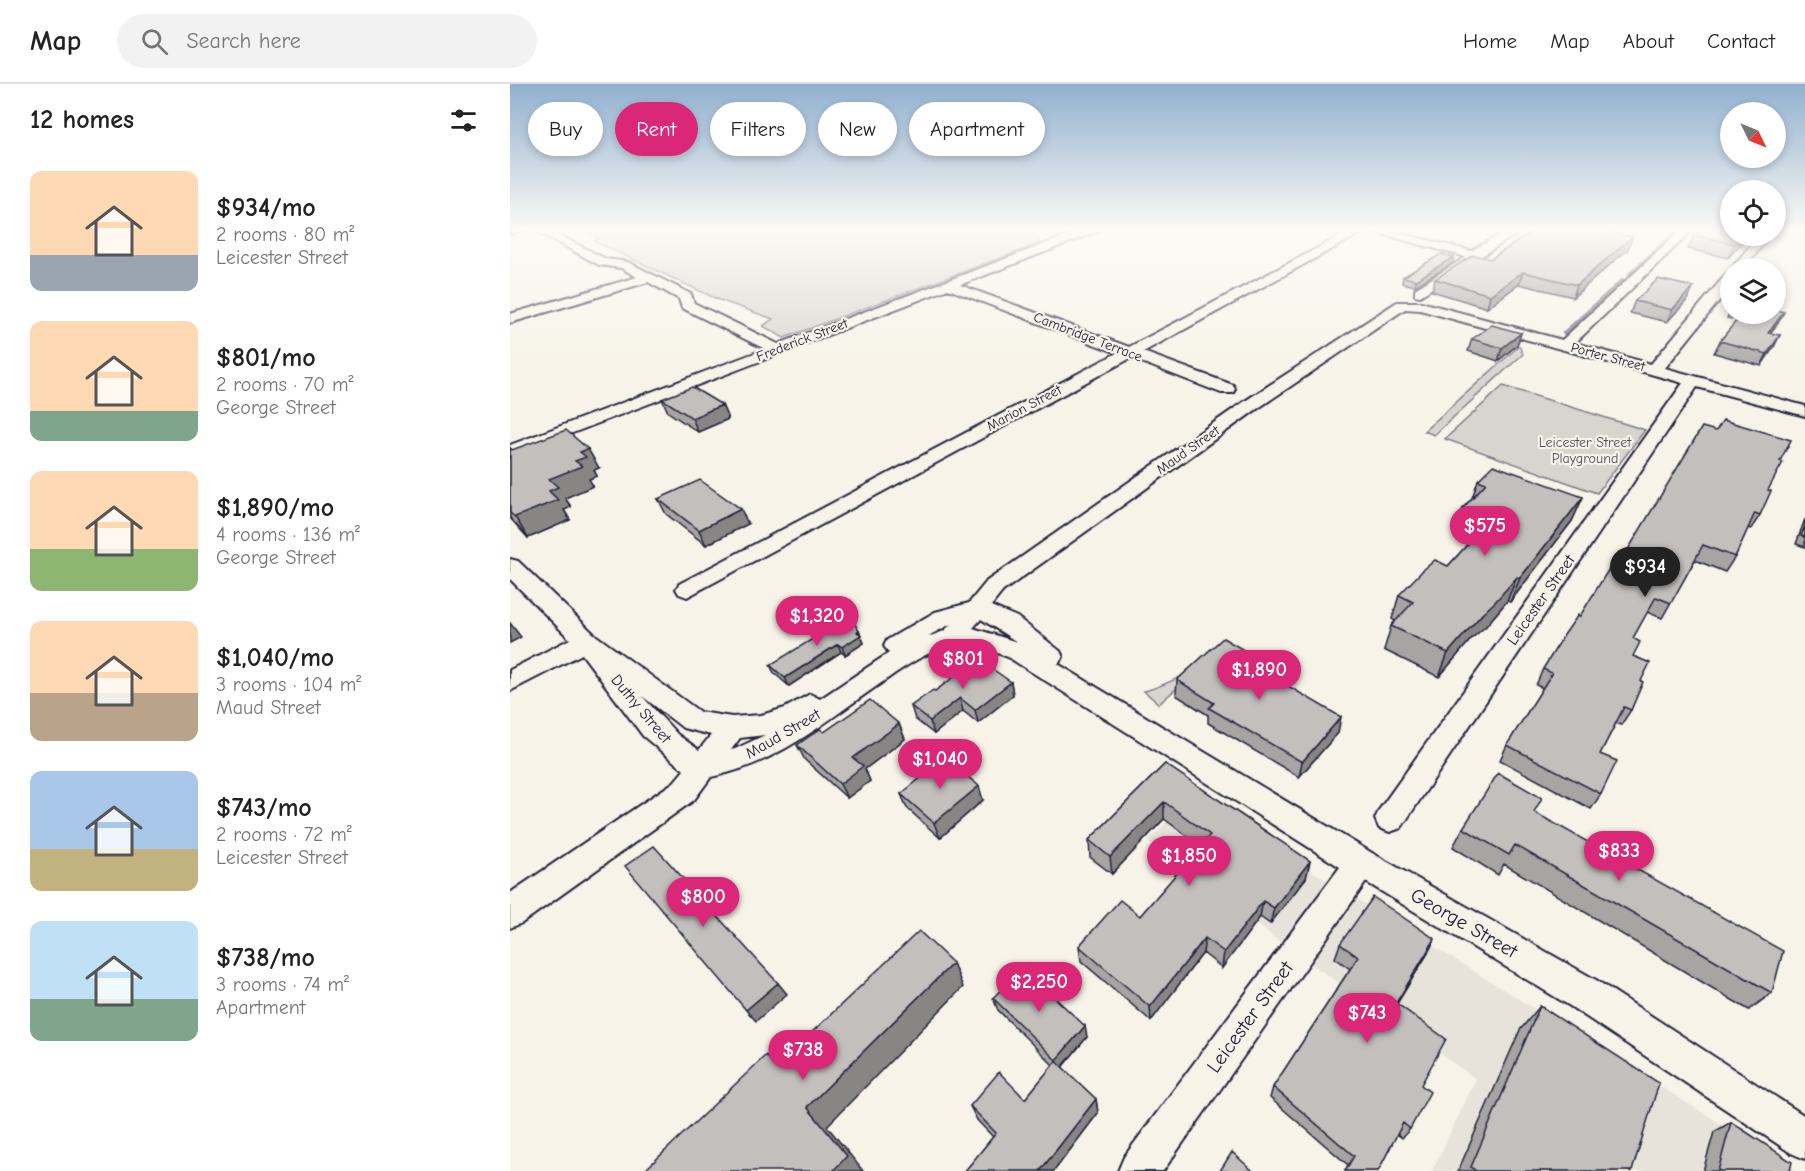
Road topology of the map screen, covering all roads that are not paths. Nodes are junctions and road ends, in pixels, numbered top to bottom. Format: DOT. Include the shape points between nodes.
graph roads {
  1 [pos="642,280"];
  2 [pos="651,280"];
  3 [pos="963,280"];
  4 [pos="1265,280"];
  5 [pos="1441,280"];
  6 [pos="1634,280"];
  7 [pos="949,285"];
  8 [pos="1720,290"];
  9 [pos="1415,298"];
  10 [pos="510,319"];
  11 [pos="1565,345"];
  12 [pos="777,349"];
  13 [pos="1128,352"];
  14 [pos="1655,370"];
  15 [pos="1693,381"];
  16 [pos="1227,389"];
  17 [pos="1805,411"];
  18 [pos="510,451"];
  19 [pos="510,566"];
  20 [pos="687,589"];
  21 [pos="974,609"];
  22 [pos="952,637"];
  23 [pos="586,641"];
  24 [pos="510,681"];
  25 [pos="1119,711"];
  26 [pos="732,728"];
  27 [pos="703,767"];
  28 [pos="1390,819"];
  29 [pos="1361,863"];
  30 [pos="510,912"];
  31 [pos="1805,1139"];
  32 [pos="1138,1171"];
  1 -- 10 [label="street"];
  2 -- 12 [label="street" via="686,297 687,304"];
  3 -- 7 [label="street, Frederick Street"];
  4 -- 13 [label="street, Marion Street"];
  5 -- 9 [label="street, Maud Street"];
  6 -- 11 [label="street"];
  7 -- 12 [label="street, Frederick Street"];
  7 -- 13 [label="street, Cambridge Terrace"];
  8 -- 14 [label="street"];
  9 -- 11 [label="street, Porter Street"];
  9 -- 21 [label="street, Maud Street" via="1251,405 995,586"];
  11 -- 14 [label="street, Porter Street"];
  12 -- 18 [label="street, Frederick Street"];
  13 -- 16 [label="street, Cambridge Terrace"];
  13 -- 20 [label="street, Marion Street"];
  14 -- 15 [label="street, Porter Street"];
  15 -- 17 [label="street, Porter Street"];
  15 -- 28 [label="street, Leicester Street"];
  19 -- 23 [label="street, Duthy Street"];
  21 -- 22 [label="street, Maud Street"];
  21 -- 25 [label="street, George Street" via="990,611 1005,620"];
  21 -- 26 [label="street, Maud Street" via="935,620 794,715 761,726"];
  22 -- 25 [label="street, George Street" via="978,637 1002,643"];
  22 -- 27 [label="street, Maud Street" via="905,654 777,742 740,760"];
  23 -- 24 [label="street"];
  23 -- 26 [label="street, Duthy Street" via="693,721"];
  23 -- 27 [label="street, Duthy Street" via="653,728 682,757"];
  25 -- 29 [label="street, George Street"];
  26 -- 27 [label="street, Maud Street"];
  27 -- 30 [label="street, Maud Street" via="684,791"];
  29 -- 31 [label="street, George Street" via="1583,993"];
  29 -- 32 [label="street, Leicester Street"];
}
